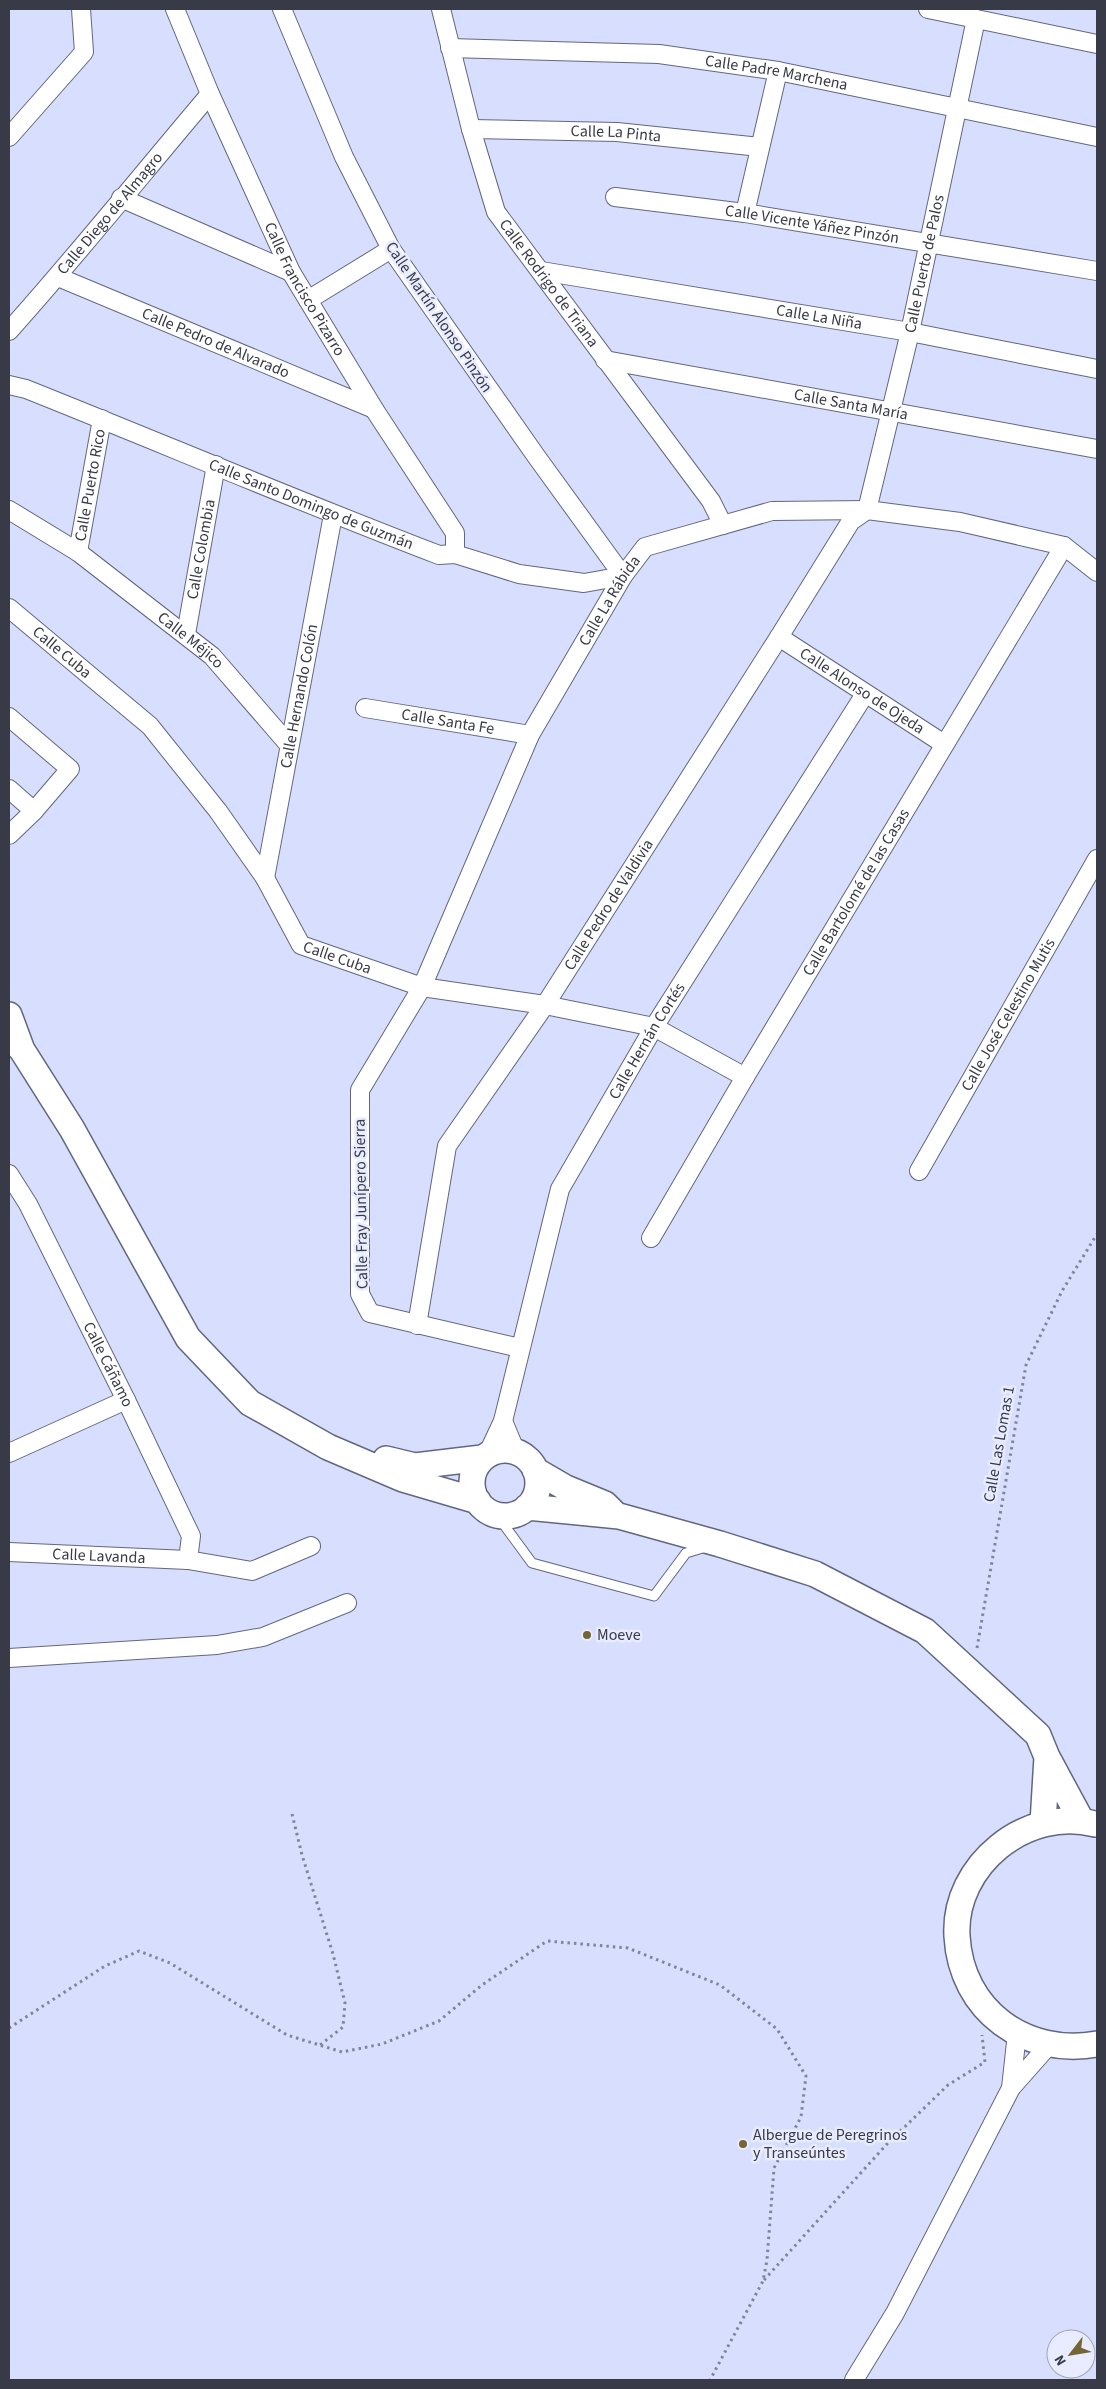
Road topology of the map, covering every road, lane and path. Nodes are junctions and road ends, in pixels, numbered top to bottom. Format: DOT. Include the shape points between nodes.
graph roads {
  1 [pos="81,9"];
  2 [pos="175,9"];
  3 [pos="282,9"];
  4 [pos="441,9"];
  5 [pos="928,9"];
  6 [pos="976,19"];
  7 [pos="1097,44"];
  8 [pos="450,48"];
  9 [pos="778,70"];
  10 [pos="210,94"];
  11 [pos="957,107"];
  12 [pos="471,129"];
  13 [pos="1097,137"];
  14 [pos="9,138"];
  15 [pos="760,148"];
  16 [pos="615,196"];
  17 [pos="121,198"];
  18 [pos="745,213"];
  19 [pos="928,242"];
  20 [pos="390,249"];
  21 [pos="541,271"];
  22 [pos="1097,271"];
  23 [pos="291,272"];
  24 [pos="58,277"];
  25 [pos="308,300"];
  26 [pos="9,331"];
  27 [pos="910,332"];
  28 [pos="605,360"];
  29 [pos="1097,368"];
  30 [pos="9,385"];
  31 [pos="374,409"];
  32 [pos="890,410"];
  33 [pos="102,419"];
  34 [pos="1097,449"];
  35 [pos="216,465"];
  36 [pos="9,510"];
  37 [pos="867,510"];
  38 [pos="333,515"];
  39 [pos="724,525"];
  40 [pos="1064,546"];
  41 [pos="78,552"];
  42 [pos="455,554"];
  43 [pos="1097,572"];
  44 [pos="623,576"];
  45 [pos="9,608"];
  46 [pos="186,634"];
  47 [pos="780,637"];
  48 [pos="865,694"];
  49 [pos="364,708"];
  50 [pos="9,717"];
  51 [pos="530,735"];
  52 [pos="944,744"];
  53 [pos="289,745"];
  54 [pos="9,790"];
  55 [pos="34,810"];
  56 [pos="9,835"];
  57 [pos="1097,859"];
  58 [pos="265,878"];
  59 [pos="422,987"];
  60 [pos="545,1005"];
  61 [pos="9,1015"];
  62 [pos="654,1028"];
  63 [pos="15,1043"];
  64 [pos="745,1077"];
  65 [pos="919,1171"];
  66 [pos="9,1174"];
  67 [pos="1097,1234"];
  68 [pos="650,1238"];
  69 [pos="417,1325"];
  70 [pos="520,1348"];
  71 [pos="126,1400"];
  72 [pos="503,1421"];
  73 [pos="328,1447"];
  74 [pos="516,1452"];
  75 [pos="9,1453"];
  76 [pos="484,1457"];
  77 [pos="535,1470"];
  78 [pos="527,1507"];
  79 [pos="487,1508"];
  80 [pos="619,1516"];
  81 [pos="720,1544"];
  82 [pos="311,1546"];
  83 [pos="9,1552"];
  84 [pos="188,1560"];
  85 [pos="347,1603"];
  86 [pos="9,1658"];
  87 [pos="972,1674"];
  88 [pos="1047,1757"];
  89 [pos="292,1814"];
  90 [pos="1044,1823"];
  91 [pos="1089,1823"];
  92 [pos="9,2028"];
  93 [pos="978,2030"];
  94 [pos="1016,2033"];
  95 [pos="1097,2044"];
  96 [pos="319,2045"];
  97 [pos="1049,2045"];
  98 [pos="1011,2088"];
  99 [pos="763,2281"];
  100 [pos="710,2380"];
  101 [pos="854,2380"];
  1 -- 14 [label="street" via="84,52"];
  2 -- 10 [label="street, Calle Francisco Pizarro"];
  3 -- 20 [label="street, Calle Martín Alonso Pinzón" via="344,157"];
  4 -- 8 [label="street, Calle Rodrigo de Triana"];
  5 -- 6 [label="street"];
  6 -- 7 [label="street"];
  6 -- 11 [label="street, Calle Puerto de Palos"];
  8 -- 9 [label="street, Calle Padre Marchena" via="659,54"];
  8 -- 12 [label="street, Calle Rodrigo de Triana"];
  9 -- 11 [label="street, Calle Padre Marchena"];
  9 -- 15 [label="street"];
  10 -- 17 [label="street, Calle Diego de Almagro"];
  10 -- 23 [label="street, Calle Francisco Pizarro"];
  11 -- 13 [label="street, Calle Padre Marchena"];
  11 -- 19 [label="street, Calle Puerto de Palos"];
  12 -- 15 [label="street, Calle La Pinta" via="617,132"];
  12 -- 21 [label="street, Calle Rodrigo de Triana" via="496,212"];
  15 -- 18 [label="street"];
  16 -- 18 [label="street, Calle Vicente Yáñez Pinzón"];
  17 -- 23 [label="street"];
  17 -- 24 [label="street, Calle Diego de Almagro"];
  18 -- 19 [label="street, Calle Vicente Yáñez Pinzón"];
  19 -- 22 [label="street, Calle Vicente Yáñez Pinzón"];
  19 -- 27 [label="street, Calle Puerto de Palos"];
  20 -- 25 [label="street"];
  20 -- 44 [label="street, Calle Martín Alonso Pinzón"];
  21 -- 27 [label="street, Calle La Niña"];
  21 -- 28 [label="street, Calle Rodrigo de Triana"];
  23 -- 25 [label="street, Calle Francisco Pizarro"];
  24 -- 26 [label="street, Calle Diego de Almagro"];
  24 -- 31 [label="street, Calle Pedro de Alvarado"];
  25 -- 31 [label="street, Calle Francisco Pizarro"];
  27 -- 29 [label="street, Calle La Niña"];
  27 -- 32 [label="street, Calle Puerto de Palos"];
  28 -- 32 [label="street, Calle Santa María"];
  28 -- 39 [label="street, Calle Rodrigo de Triana" via="711,501"];
  30 -- 33 [label="street, Calle Santo Domingo de Guzmán" via="26,388"];
  31 -- 42 [label="street, Calle Francisco Pizarro" via="455,533"];
  32 -- 34 [label="street, Calle Santa María"];
  32 -- 37 [label="street, Calle Puerto de Palos"];
  33 -- 35 [label="street, Calle Santo Domingo de Guzmán"];
  33 -- 41 [label="street, Calle Puerto Rico"];
  35 -- 38 [label="street, Calle Santo Domingo de Guzmán"];
  35 -- 46 [label="street, Calle Colombia"];
  36 -- 41 [label="street, Calle Méjico"];
  37 -- 39 [label="street, Calle La Rábida" via="772,511"];
  37 -- 40 [label="street, Calle La Rábida" via="960,522"];
  37 -- 47 [label="street, Calle Pedro de Valdivia" via="851,521"];
  38 -- 42 [label="street, Calle Santo Domingo de Guzmán" via="439,555"];
  38 -- 53 [label="street, Calle Hernando Colón"];
  39 -- 44 [label="street, Calle La Rábida" via="645,547"];
  40 -- 43 [label="street"];
  40 -- 52 [label="street, Calle Bartolomé de las Casas"];
  41 -- 46 [label="street, Calle Méjico"];
  42 -- 44 [label="street, Calle Santo Domingo de Guzmán" via="519,574 584,583"];
  44 -- 51 [label="street, Calle La Rábida"];
  45 -- 58 [label="street, Calle Cuba" via="150,726 218,811"];
  46 -- 53 [label="street, Calle Méjico" via="212,656"];
  47 -- 48 [label="street, Calle Alonso de Ojeda"];
  47 -- 60 [label="street, Calle Pedro de Valdivia"];
  48 -- 52 [label="street, Calle Alonso de Ojeda"];
  48 -- 62 [label="street, Calle Hernán Cortés"];
  49 -- 51 [label="street, Calle Santa Fe"];
  50 -- 55 [label="street" via="70,769"];
  51 -- 59 [label="street, Calle La Rábida"];
  52 -- 64 [label="street, Calle Bartolomé de las Casas"];
  53 -- 58 [label="street, Calle Hernando Colón"];
  54 -- 55 [label="street"];
  55 -- 56 [label="street"];
  57 -- 65 [label="street, Calle José Celestino Mutis"];
  58 -- 59 [label="street, Calle Cuba" via="301,944"];
  59 -- 60 [label="street, Calle Cuba"];
  59 -- 69 [label="street, Calle Fray Junípero Sierra" via="360,1090 360,1294 370,1313"];
  60 -- 62 [label="street, Calle Cuba"];
  60 -- 69 [label="street, Calle Pedro de Valdivia" via="447,1146"];
  61 -- 63 [label="main road"];
  62 -- 64 [label="street, Calle Cuba"];
  62 -- 70 [label="street, Calle Hernán Cortés" via="560,1189"];
  63 -- 73 [label="main road" via="72,1129 188,1338 250,1404"];
  64 -- 68 [label="street, Calle Bartolomé de las Casas"];
  66 -- 71 [label="street, Calle Cáñamo" via="28,1204"];
  67 -- 87 [label="path, Calle Las Lomas 1" via="1062,1291 1026,1365"];
  69 -- 70 [label="street, Calle Fray Junípero Sierra"];
  70 -- 72 [label="street, Calle Hernán Cortés"];
  71 -- 75 [label="street"];
  71 -- 84 [label="street, Calle Cáñamo" via="191,1536"];
  72 -- 74 [label="street"];
  72 -- 76 [label="street, Calle Hernán Cortés"];
  73 -- 76 [label="main road" via="415,1466"];
  73 -- 79 [label="main road" via="403,1479"];
  74 -- 76 [label="main road" via="501,1450"];
  74 -- 77 [label="main road"];
  76 -- 79 [label="main road" via="474,1470 472,1488"];
  77 -- 78 [label="main road" via="536,1494"];
  77 -- 80 [label="main road" via="566,1488 605,1504"];
  78 -- 79 [label="main road" via="507,1516"];
  78 -- 80 [label="main road"];
  79 -- 81 [label="lane" via="532,1563 654,1596 686,1553"];
  80 -- 81 [label="main road"];
  81 -- 87 [label="main road" via="823,1578 924,1631"];
  82 -- 84 [label="street, Calle Lavanda" via="252,1571"];
  83 -- 84 [label="street, Calle Lavanda"];
  85 -- 86 [label="street" via="263,1637 217,1645"];
  87 -- 88 [label="main road" via="1038,1735"];
  88 -- 90 [label="main road"];
  88 -- 91 [label="main road"];
  89 -- 96 [label="path" via="345,2003 343,2027"];
  90 -- 91 [label="main road"];
  90 -- 94 [label="main road" via="1004,1841 978,1867 962,1900 957,1936 963,1972 981,2004"];
  92 -- 96 [label="path" via="105,1966 139,1951 170,1963 287,2035"];
  93 -- 99 [label="path" via="984,2037 985,2062 948,2085 887,2144"];
  94 -- 97 [label="main road"];
  94 -- 98 [label="street"];
  95 -- 97 [label="main road" via="1077,2048"];
  96 -- 99 [label="path" via="342,2052 382,2044 439,2021 482,1985 547,1941 628,1948 720,1985 777,2029 806,2076 801,2117 774,2168"];
  97 -- 98 [label="street"];
  98 -- 101 [label="street" via="895,2313"];
  99 -- 100 [label="path"];
}
